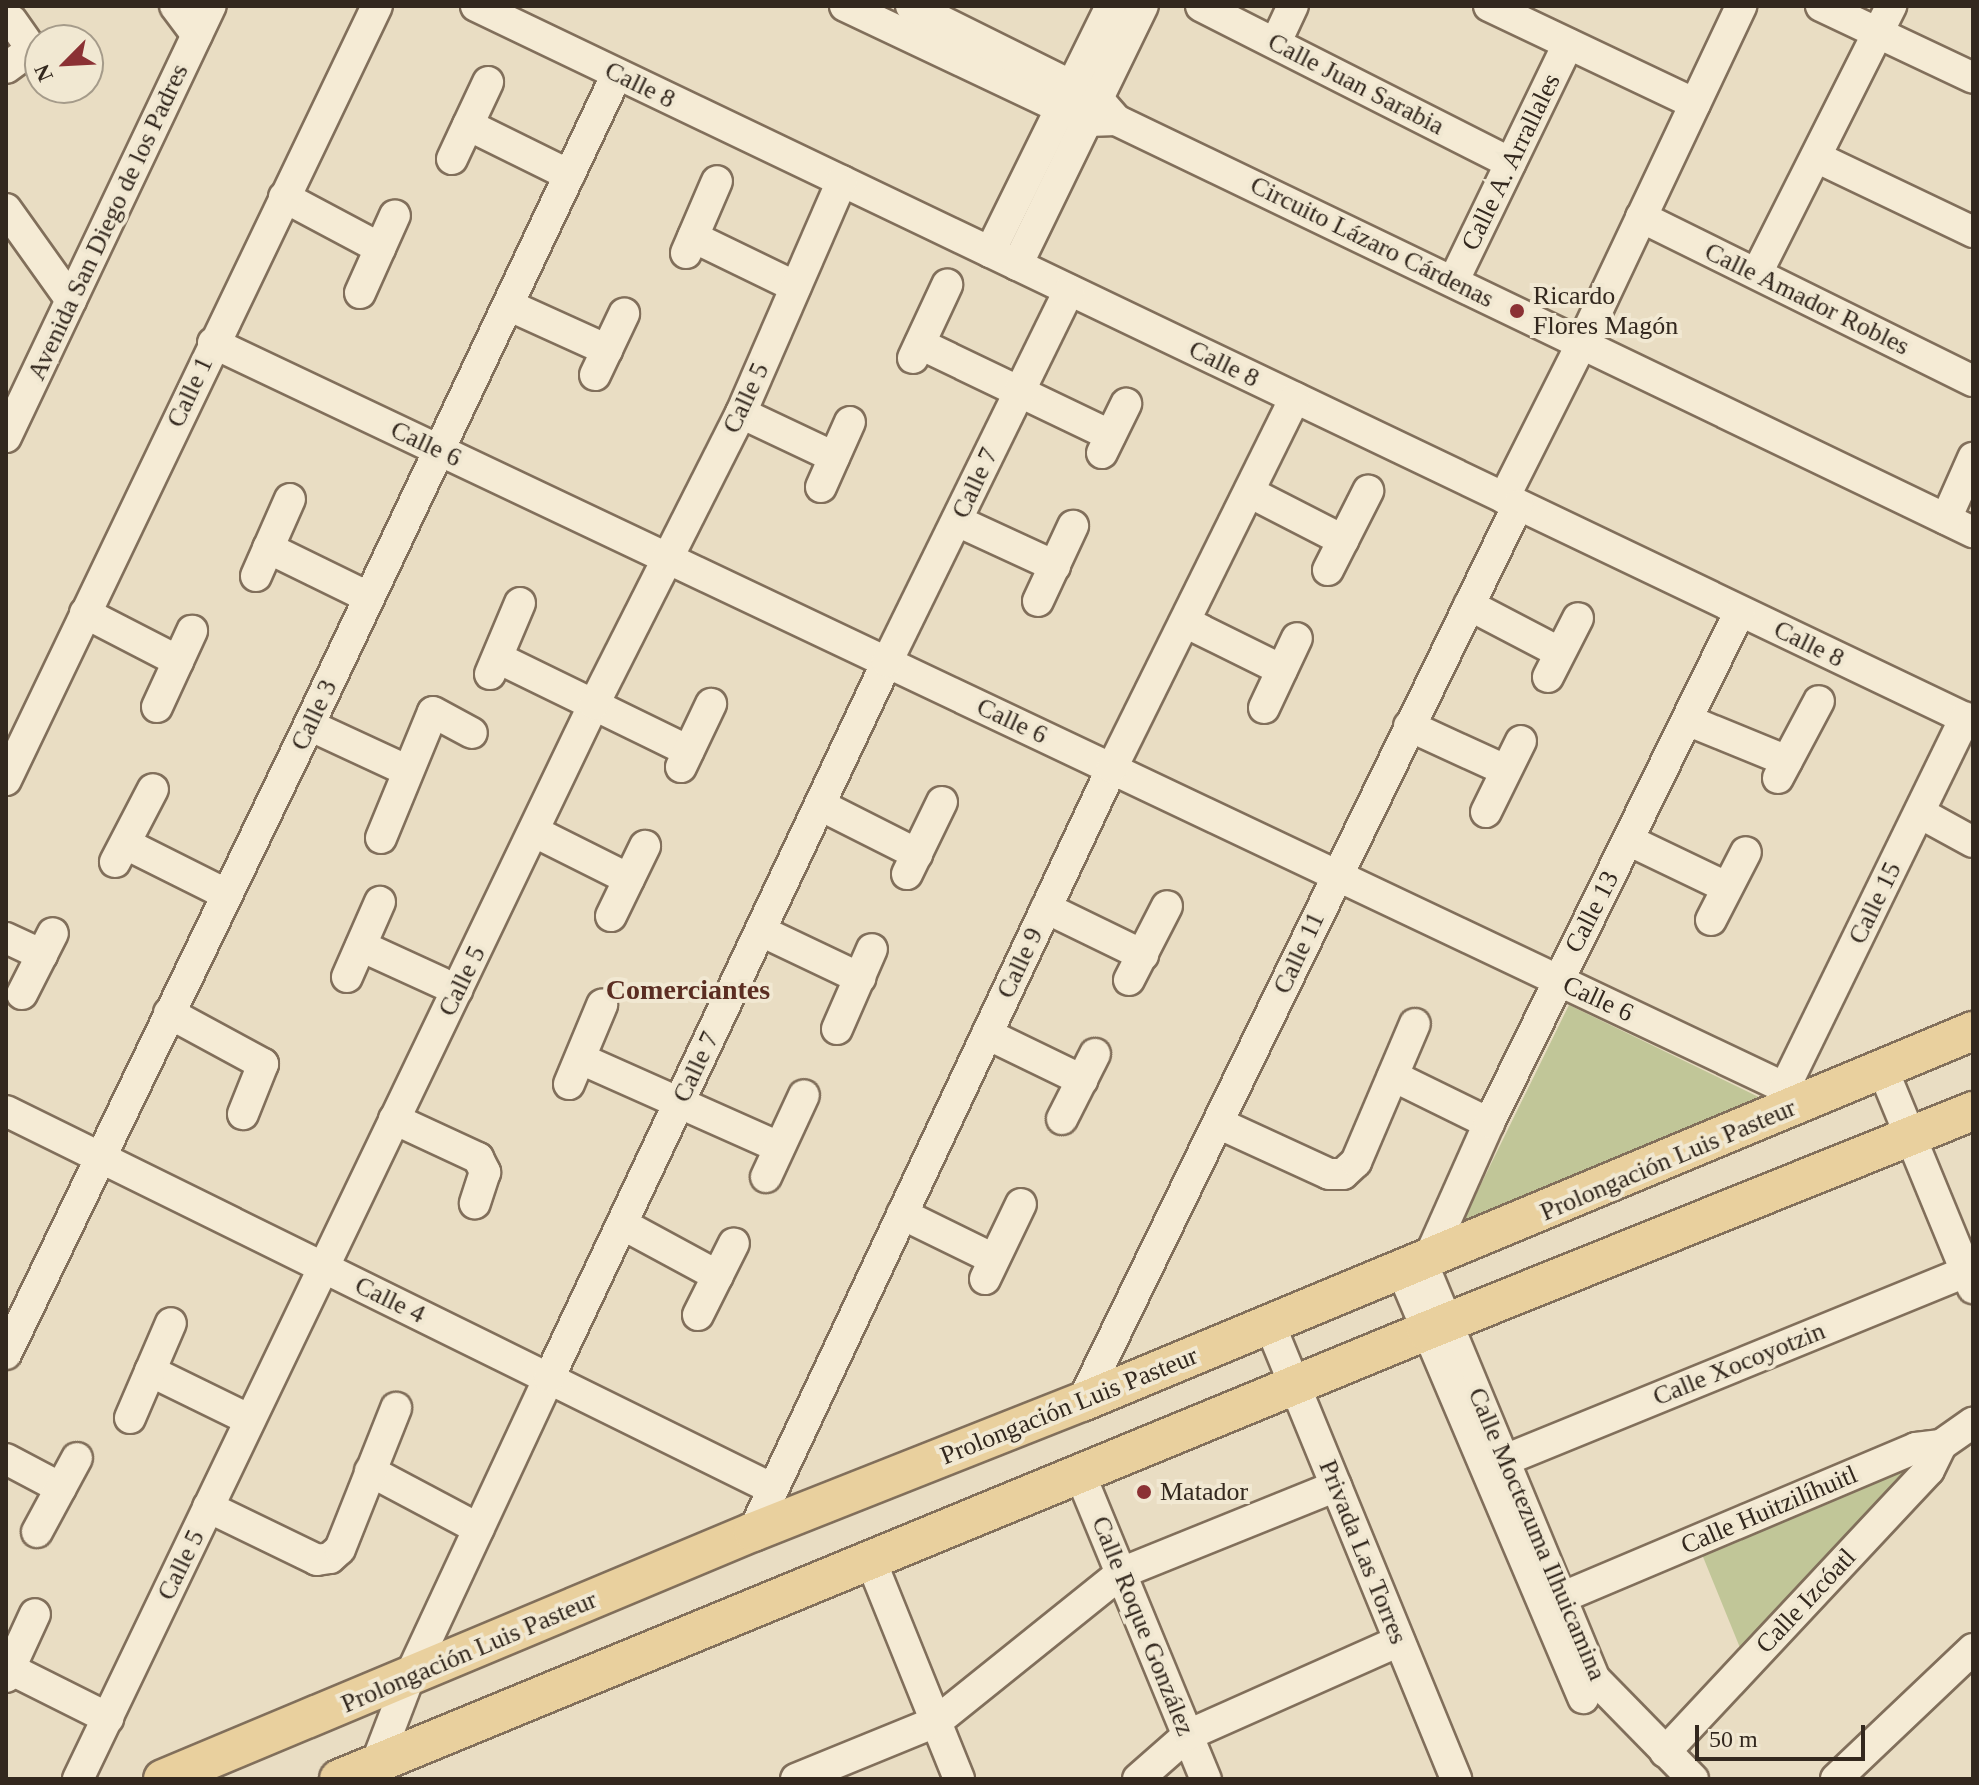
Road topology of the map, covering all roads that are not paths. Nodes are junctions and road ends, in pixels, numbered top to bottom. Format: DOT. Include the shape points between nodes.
graph roads {
  1 [pos="175,6"];
  2 [pos="211,6"];
  3 [pos="377,6"];
  4 [pos="476,6"];
  5 [pos="845,6"];
  6 [pos="911,6"];
  7 [pos="1111,6"];
  8 [pos="1143,6"];
  9 [pos="1201,6"];
  10 [pos="1293,6"];
  11 [pos="1489,6"];
  12 [pos="1741,6"];
  13 [pos="1821,6"];
  14 [pos="1891,6"];
  15 [pos="956,16"];
  16 [pos="12,21"];
  17 [pos="1878,33"];
  18 [pos="197,35"];
  19 [pos="24,38"];
  20 [pos="1276,42"];
  21 [pos="1568,44"];
  22 [pos="617,74"];
  23 [pos="1973,78"];
  24 [pos="488,82"];
  25 [pos="1695,104"];
  26 [pos="1088,107"];
  27 [pos="468,125"];
  28 [pos="1816,157"];
  29 [pos="452,159"];
  30 [pos="1511,163"];
  31 [pos="569,175"];
  32 [pos="717,181"];
  33 [pos="842,181"];
  34 [pos="284,197"];
  35 [pos="6,209"];
  36 [pos="395,215"];
  37 [pos="1641,217"];
  38 [pos="1973,232"];
  39 [pos="380,248"];
  40 [pos="990,252"];
  41 [pos="1017,265"];
  42 [pos="1757,273"];
  43 [pos="1454,280"];
  44 [pos="947,285"];
  45 [pos="796,287"];
  46 [pos="1069,290"];
  47 [pos="360,293"];
  48 [pos="71,300"];
  49 [pos="508,305"];
  50 [pos="624,314"];
  51 [pos="213,343"];
  52 [pos="1582,343"];
  53 [pos="1973,381"];
  54 [pos="1018,391"];
  55 [pos="1295,398"];
  56 [pos="1126,404"];
  57 [pos="741,413"];
  58 [pos="850,422"];
  59 [pos="6,437"];
  60 [pos="439,450"];
  61 [pos="834,457"];
  62 [pos="1973,458"];
  63 [pos="821,487"];
  64 [pos="1368,491"];
  65 [pos="1249,492"];
  66 [pos="290,499"];
  67 [pos="1511,501"];
  68 [pos="957,521"];
  69 [pos="1960,525"];
  70 [pos="1073,526"];
  71 [pos="1343,540"];
  72 [pos="268,548"];
  73 [pos="666,557"];
  74 [pos="1055,566"];
  75 [pos="1328,570"];
  76 [pos="256,576"];
  77 [pos="368,597"];
  78 [pos="1038,601"];
  79 [pos="520,603"];
  80 [pos="1469,605"];
  81 [pos="1740,611"];
  82 [pos="85,613"];
  83 [pos="1578,618"];
  84 [pos="1185,622"];
  85 [pos="192,631"];
  86 [pos="1297,638"];
  87 [pos="178,661"];
  88 [pos="887,662"];
  89 [pos="1282,670"];
  90 [pos="1819,701"];
  91 [pos="594,704"];
  92 [pos="711,704"];
  93 [pos="157,707"];
  94 [pos="1264,708"];
  95 [pos="1687,720"];
  96 [pos="1969,720"];
  97 [pos="309,725"];
  98 [pos="1409,726"];
  99 [pos="472,733"];
  100 [pos="1521,741"];
  101 [pos="1112,768"];
  102 [pos="1505,770"];
  103 [pos="408,771"];
  104 [pos="6,780"];
  105 [pos="153,789"];
  106 [pos="942,802"];
  107 [pos="820,805"];
  108 [pos="1486,812"];
  109 [pos="1920,813"];
  110 [pos="535,832"];
  111 [pos="381,838"];
  112 [pos="1628,840"];
  113 [pos="1973,842"];
  114 [pos="645,846"];
  115 [pos="1746,852"];
  116 [pos="1336,875"];
  117 [pos="629,879"];
  118 [pos="1726,887"];
  119 [pos="226,894"];
  120 [pos="380,902"];
  121 [pos="1167,906"];
  122 [pos="1046,908"];
  123 [pos="611,916"];
  124 [pos="1711,920"];
  125 [pos="761,931"];
  126 [pos="6,938"];
  127 [pos="361,946"];
  128 [pos="872,949"];
  129 [pos="347,977"];
  130 [pos="860,978"];
  131 [pos="1558,980"];
  132 [pos="457,990"];
  133 [pos="22,994"];
  134 [pos="602,1005"];
  135 [pos="169,1013"];
  136 [pos="1415,1024"];
  137 [pos="837,1029"];
  138 [pos="1973,1031"];
  139 [pos="987,1034"];
  140 [pos="1883,1070"];
  141 [pos="1393,1076"];
  142 [pos="1798,1094"];
  143 [pos="804,1095"];
  144 [pos="679,1103"];
  145 [pos="6,1111"];
  146 [pos="1973,1111"];
  147 [pos="243,1114"];
  148 [pos="394,1119"];
  149 [pos="1062,1119"];
  150 [pos="1218,1123"];
  151 [pos="1489,1123"];
  152 [pos="1911,1136"];
  153 [pos="779,1147"];
  154 [pos="101,1157"];
  155 [pos="766,1177"];
  156 [pos="475,1203"];
  157 [pos="1021,1204"];
  158 [pos="902,1214"];
  159 [pos="622,1224"];
  160 [pos="734,1243"];
  161 [pos="1417,1264"];
  162 [pos="323,1267"];
  163 [pos="718,1276"];
  164 [pos="1971,1276"];
  165 [pos="16,1308"];
  166 [pos="698,1315"];
  167 [pos="171,1323"];
  168 [pos="1270,1325"];
  169 [pos="1436,1328"];
  170 [pos="6,1354"];
  171 [pos="150,1371"];
  172 [pos="549,1378"];
  173 [pos="1295,1386"];
  174 [pos="1082,1402"];
  175 [pos="396,1408"];
  176 [pos="130,1418"];
  177 [pos="250,1420"];
  178 [pos="1973,1423"];
  179 [pos="1941,1445"];
  180 [pos="77,1458"];
  181 [pos="6,1459"];
  182 [pos="1505,1460"];
  183 [pos="370,1471"];
  184 [pos="1080,1474"];
  185 [pos="1336,1486"];
  186 [pos="61,1488"];
  187 [pos="773,1489"];
  188 [pos="208,1507"];
  189 [pos="479,1529"];
  190 [pos="37,1532"];
  191 [pos="753,1532"];
  192 [pos="871,1561"];
  193 [pos="1121,1573"];
  194 [pos="1563,1597"];
  195 [pos="35,1614"];
  196 [pos="1399,1641"];
  197 [pos="1973,1649"];
  198 [pos="8,1673"];
  199 [pos="409,1678"];
  200 [pos="108,1718"];
  201 [pos="936,1722"];
  202 [pos="1188,1735"];
  203 [pos="376,1764"];
  204 [pos="1664,1765"];
  205 [pos="78,1779"];
  206 [pos="163,1779"];
  207 [pos="339,1779"];
  208 [pos="796,1779"];
  209 [pos="959,1779"];
  210 [pos="1138,1779"];
  211 [pos="1206,1779"];
  212 [pos="1456,1779"];
  213 [pos="1693,1779"];
  214 [pos="1836,1779"];
  1 -- 18 [label="street"];
  2 -- 18 [label="street, Avenida San Diego de los Padres"];
  3 -- 34 [label="street, Calle 1"];
  4 -- 22 [label="street, Calle 8"];
  5 -- 26 [label="street, Circuito Lázaro Cárdenas"];
  6 -- 15 [label="street, Circuito Lázaro Cárdenas"];
  7 -- 26 [label="street"];
  8 -- 26 [label="street"];
  9 -- 20 [label="street, Calle Juan Sarabia"];
  10 -- 20 [label="street"];
  11 -- 21 [label="street"];
  12 -- 25 [label="street, Calle 11"];
  13 -- 17 [label="street"];
  14 -- 17 [label="street"];
  15 -- 26 [label="street, Circuito Lázaro Cárdenas"];
  16 -- 19 [label="street"];
  17 -- 23 [label="street"];
  17 -- 28 [label="street"];
  18 -- 48 [label="street, Avenida San Diego de los Padres"];
  20 -- 30 [label="street, Calle Juan Sarabia"];
  21 -- 25 [label="street"];
  21 -- 30 [label="street, Calle A. Arrallales"];
  22 -- 31 [label="street, Calle 3"];
  22 -- 33 [label="street, Calle 8"];
  24 -- 27 [label="street"];
  25 -- 37 [label="street, Calle 11"];
  26 -- 40 [label="street"];
  26 -- 41 [label="street"];
  26 -- 43 [label="street, Circuito Lázaro Cárdenas"];
  27 -- 29 [label="street"];
  27 -- 31 [label="street"];
  28 -- 38 [label="street"];
  28 -- 42 [label="street"];
  30 -- 43 [label="street, Calle A. Arrallales"];
  31 -- 49 [label="street, Calle 3"];
  32 -- 45 [label="street" via="690,245"];
  33 -- 40 [label="street, Calle 8"];
  33 -- 45 [label="street, Calle 5"];
  34 -- 39 [label="street"];
  34 -- 51 [label="street, Calle 1"];
  35 -- 48 [label="street"];
  36 -- 39 [label="street"];
  37 -- 42 [label="street, Calle Amador Robles"];
  37 -- 52 [label="street, Calle 11"];
  39 -- 47 [label="street"];
  40 -- 41 [label="street, Calle 8"];
  41 -- 46 [label="street, Calle 8"];
  42 -- 53 [label="street, Calle Amador Robles"];
  43 -- 52 [label="street, Circuito Lázaro Cárdenas"];
  44 -- 54 [label="street" via="917,351"];
  45 -- 57 [label="street, Calle 5"];
  46 -- 54 [label="street, Calle 7"];
  46 -- 55 [label="street, Calle 8"];
  48 -- 59 [label="street, Avenida San Diego de los Padres"];
  49 -- 50 [label="street" via="601,362"];
  49 -- 60 [label="street, Calle 3"];
  51 -- 60 [label="street, Calle 6"];
  51 -- 82 [label="street, Calle 1"];
  52 -- 67 [label="street, Calle 11"];
  52 -- 69 [label="street, Circuito Lázaro Cárdenas"];
  54 -- 56 [label="street" via="1106,444"];
  54 -- 68 [label="street, Calle 7"];
  55 -- 65 [label="street, Calle 9"];
  55 -- 67 [label="street, Calle 8"];
  57 -- 61 [label="street"];
  57 -- 73 [label="street, Calle 5"];
  58 -- 61 [label="street"];
  60 -- 73 [label="street, Calle 6"];
  60 -- 77 [label="street, Calle 3"];
  61 -- 63 [label="street"];
  62 -- 69 [label="street"];
  64 -- 71 [label="street"];
  65 -- 71 [label="street"];
  65 -- 84 [label="street, Calle 9"];
  66 -- 72 [label="street"];
  67 -- 80 [label="street, Calle 11"];
  67 -- 81 [label="street, Calle 8"];
  68 -- 74 [label="street"];
  68 -- 88 [label="street, Calle 7"];
  70 -- 74 [label="street"];
  71 -- 75 [label="street"];
  72 -- 76 [label="street"];
  72 -- 77 [label="street"];
  73 -- 88 [label="street, Calle 6"];
  73 -- 91 [label="street, Calle 5"];
  74 -- 78 [label="street"];
  77 -- 97 [label="street, Calle 3"];
  79 -- 91 [label="street" via="493,667"];
  80 -- 83 [label="street" via="1554,665"];
  80 -- 98 [label="street, Calle 11"];
  81 -- 95 [label="street, Calle 13"];
  81 -- 96 [label="street, Calle 8"];
  82 -- 87 [label="street"];
  82 -- 104 [label="street, Calle 1"];
  84 -- 89 [label="street"];
  84 -- 101 [label="street, Calle 9"];
  85 -- 87 [label="street"];
  86 -- 89 [label="street"];
  87 -- 93 [label="street"];
  88 -- 101 [label="street, Calle 6"];
  88 -- 107 [label="street, Calle 7"];
  89 -- 94 [label="street"];
  90 -- 95 [label="street" via="1783,769"];
  91 -- 92 [label="street" via="685,760"];
  91 -- 110 [label="street, Calle 5"];
  95 -- 112 [label="street, Calle 13"];
  96 -- 109 [label="street, Calle 15"];
  97 -- 103 [label="street"];
  97 -- 119 [label="street, Calle 3"];
  98 -- 102 [label="street"];
  98 -- 116 [label="street, Calle 11"];
  99 -- 103 [label="street" via="433,712"];
  100 -- 102 [label="street"];
  101 -- 116 [label="street, Calle 6"];
  101 -- 122 [label="street, Calle 9"];
  102 -- 108 [label="street"];
  103 -- 111 [label="street"];
  105 -- 119 [label="street" via="121,853"];
  106 -- 107 [label="street" via="912,864"];
  107 -- 125 [label="street, Calle 7"];
  109 -- 113 [label="street"];
  109 -- 142 [label="street, Calle 15"];
  110 -- 117 [label="street"];
  110 -- 132 [label="street, Calle 5"];
  112 -- 118 [label="street"];
  112 -- 131 [label="street, Calle 13"];
  114 -- 117 [label="street"];
  115 -- 118 [label="street"];
  116 -- 131 [label="street, Calle 6"];
  116 -- 150 [label="street, Calle 11"];
  117 -- 123 [label="street"];
  118 -- 124 [label="street"];
  119 -- 135 [label="street, Calle 3"];
  120 -- 127 [label="street"];
  121 -- 122 [label="street" via="1136,967"];
  122 -- 139 [label="street, Calle 9"];
  125 -- 130 [label="street"];
  125 -- 144 [label="street, Calle 7"];
  126 -- 133 [label="street" via="48,944"];
  127 -- 129 [label="street"];
  127 -- 132 [label="street"];
  128 -- 130 [label="street"];
  130 -- 137 [label="street"];
  131 -- 142 [label="street, Calle 6"];
  131 -- 151 [label="street, Calle 13"];
  132 -- 148 [label="street, Calle 5"];
  134 -- 144 [label="street" via="575,1072"];
  135 -- 147 [label="street" via="263,1064"];
  135 -- 154 [label="street, Calle 3"];
  136 -- 141 [label="street"];
  138 -- 140 [label="main road, Prolongación Luis Pasteur"];
  139 -- 149 [label="street" via="1089,1067"];
  139 -- 158 [label="street, Calle 9"];
  140 -- 142 [label="main road, Prolongación Luis Pasteur"];
  140 -- 152 [label="street"];
  141 -- 150 [label="street" via="1356,1162 1343,1174 1329,1174"];
  141 -- 151 [label="street"];
  142 -- 161 [label="main road, Prolongación Luis Pasteur"];
  143 -- 153 [label="street"];
  144 -- 153 [label="street"];
  144 -- 159 [label="street, Calle 7"];
  145 -- 154 [label="street, Calle 4"];
  146 -- 152 [label="main road"];
  148 -- 156 [label="street" via="478,1158 485,1172"];
  148 -- 162 [label="street, Calle 5"];
  150 -- 174 [label="street, Calle 11"];
  151 -- 161 [label="street, Calle 13"];
  152 -- 164 [label="street"];
  152 -- 169 [label="main road"];
  153 -- 155 [label="street"];
  154 -- 162 [label="street, Calle 4"];
  154 -- 165 [label="street, Calle 3"];
  157 -- 158 [label="street" via="989,1269"];
  158 -- 187 [label="street, Calle 9"];
  159 -- 163 [label="street"];
  159 -- 172 [label="street, Calle 7"];
  160 -- 163 [label="street"];
  161 -- 168 [label="main road, Prolongación Luis Pasteur"];
  161 -- 169 [label="street, Calle Moctezuma Ilhuicamina"];
  162 -- 172 [label="street, Calle 4"];
  162 -- 177 [label="street, Calle 5"];
  163 -- 166 [label="street"];
  164 -- 182 [label="street, Calle Xocoyotzin"];
  165 -- 170 [label="street, Calle 3"];
  167 -- 171 [label="street"];
  168 -- 173 [label="street, Privada Las Torres"];
  168 -- 174 [label="main road, Prolongación Luis Pasteur"];
  169 -- 173 [label="main road"];
  169 -- 182 [label="street, Calle Moctezuma Ilhuicamina"];
  169 -- 204 [label="street, Calle Moctezuma Ilhuicamina" via="1578,1691"];
  171 -- 176 [label="street"];
  171 -- 177 [label="street"];
  172 -- 187 [label="street, Calle 4"];
  172 -- 189 [label="street, Calle 7"];
  173 -- 184 [label="main road"];
  173 -- 185 [label="street, Privada Las Torres"];
  174 -- 191 [label="main road, Prolongación Luis Pasteur"];
  175 -- 183 [label="street"];
  177 -- 188 [label="street, Calle 5"];
  178 -- 179 [label="street, Calle Huitzilíhuitl"];
  179 -- 194 [label="street, Calle Huitzilíhuitl" via="1916,1448"];
  179 -- 204 [label="street, Calle Izcóatl" via="1929,1470"];
  180 -- 186 [label="street"];
  181 -- 186 [label="street"];
  182 -- 194 [label="street, Calle Moctezuma Ilhuicamina"];
  183 -- 188 [label="street" via="340,1549 330,1558 317,1560"];
  183 -- 189 [label="street"];
  184 -- 192 [label="main road"];
  184 -- 193 [label="street, Calle Roque González"];
  185 -- 193 [label="street"];
  185 -- 196 [label="street, Privada Las Torres"];
  186 -- 190 [label="street"];
  187 -- 191 [label="street, Calle 9"];
  188 -- 200 [label="street, Calle 5"];
  189 -- 199 [label="street, Calle 7"];
  191 -- 199 [label="main road, Prolongación Luis Pasteur"];
  192 -- 201 [label="street"];
  192 -- 203 [label="main road"];
  193 -- 201 [label="street"];
  193 -- 202 [label="street, Calle Roque González"];
  194 -- 204 [label="street, Calle Moctezuma Ilhuicamina" via="1595,1679"];
  195 -- 198 [label="street"];
  196 -- 202 [label="street"];
  196 -- 212 [label="street, Privada Las Torres"];
  197 -- 214 [label="street"];
  198 -- 200 [label="street"];
  199 -- 203 [label="street, Calle 7"];
  199 -- 206 [label="main road, Prolongación Luis Pasteur"];
  200 -- 205 [label="street, Calle 5"];
  201 -- 208 [label="street"];
  201 -- 209 [label="street"];
  202 -- 210 [label="street"];
  202 -- 211 [label="street, Calle Roque González"];
  203 -- 207 [label="main road"];
  204 -- 213 [label="street, Calle Moctezuma Ilhuicamina"];
}
